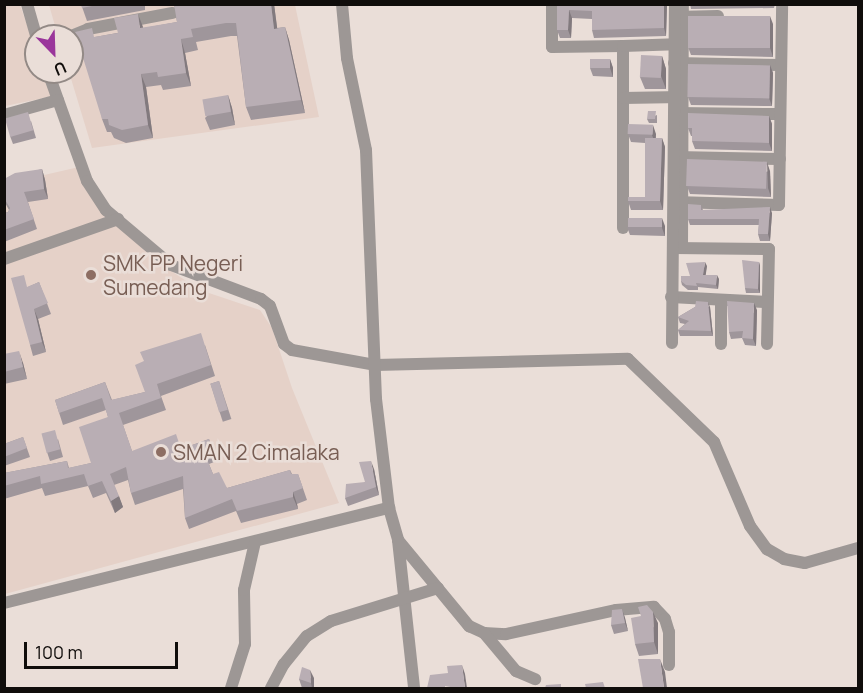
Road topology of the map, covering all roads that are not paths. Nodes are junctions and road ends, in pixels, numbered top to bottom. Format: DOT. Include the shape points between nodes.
graph roads {
  1 [pos="27,4"];
  2 [pos="342,4"];
  3 [pos="552,4"];
  4 [pos="679,11"];
  5 [pos="778,12"];
  6 [pos="172,13"];
  7 [pos="727,16"];
  8 [pos="33,24"];
  9 [pos="84,31"];
  10 [pos="679,44"];
  11 [pos="623,46"];
  12 [pos="679,63"];
  13 [pos="781,66"];
  14 [pos="52,84"];
  15 [pos="678,97"];
  16 [pos="623,98"];
  17 [pos="58,100"];
  18 [pos="678,113"];
  19 [pos="780,114"];
  20 [pos="4,115"];
  21 [pos="678,157"];
  22 [pos="780,159"];
  23 [pos="678,202"];
  24 [pos="118,219"];
  25 [pos="626,221"];
  26 [pos="677,248"];
  27 [pos="4,258"];
  28 [pos="671,297"];
  29 [pos="721,300"];
  30 [pos="767,302"];
  31 [pos="672,343"];
  32 [pos="721,344"];
  33 [pos="767,344"];
  34 [pos="375,365"];
  35 [pos="389,508"];
  36 [pos="398,540"];
  37 [pos="255,542"];
  38 [pos="858,548"];
  39 [pos="438,588"];
  40 [pos="404,595"];
  41 [pos="4,603"];
  42 [pos="484,633"];
  43 [pos="669,665"];
  44 [pos="535,679"];
  45 [pos="231,688"];
  46 [pos="271,688"];
  47 [pos="414,688"];
  1 -- 8 [label="street"];
  2 -- 34 [label="street" via="347,58 366,150"];
  3 -- 11 [label="street" via="552,46"];
  4 -- 7 [label="street"];
  4 -- 10 [label="street"];
  5 -- 13 [label="street"];
  6 -- 9 [label="street"];
  10 -- 11 [label="street"];
  10 -- 12 [label="street"];
  11 -- 16 [label="street"];
  12 -- 13 [label="street"];
  12 -- 15 [label="street"];
  13 -- 19 [label="street"];
  14 -- 17 [label="street"];
  15 -- 16 [label="street"];
  15 -- 18 [label="street"];
  16 -- 25 [label="street"];
  17 -- 20 [label="street"];
  17 -- 24 [label="street" via="87,181 100,203"];
  18 -- 19 [label="street"];
  18 -- 21 [label="street"];
  19 -- 22 [label="street"];
  21 -- 22 [label="street"];
  21 -- 23 [label="street"];
  22 -- 23 [label="street" via="779,205"];
  23 -- 26 [label="street"];
  24 -- 27 [label="street"];
  24 -- 34 [label="street" via="171,265 261,299 270,306 284,344 292,350"];
  26 -- 28 [label="street"];
  26 -- 30 [label="street" via="769,249"];
  28 -- 29 [label="street"];
  28 -- 31 [label="street"];
  29 -- 30 [label="street"];
  29 -- 32 [label="street"];
  30 -- 33 [label="street"];
  34 -- 35 [label="street"];
  34 -- 38 [label="street" via="628,359 714,442 750,526 767,549 784,559 805,563"];
  35 -- 36 [label="street"];
  35 -- 37 [label="street"];
  36 -- 39 [label="street"];
  36 -- 40 [label="street"];
  37 -- 41 [label="street"];
  37 -- 45 [label="street" via="244,590 245,644"];
  39 -- 40 [label="street"];
  39 -- 42 [label="street" via="469,626"];
  40 -- 46 [label="street" via="331,621 308,636 284,664"];
  40 -- 47 [label="street"];
  42 -- 43 [label="street" via="506,634 645,606 660,611 665,620"];
  42 -- 44 [label="street" via="516,671"];
}
